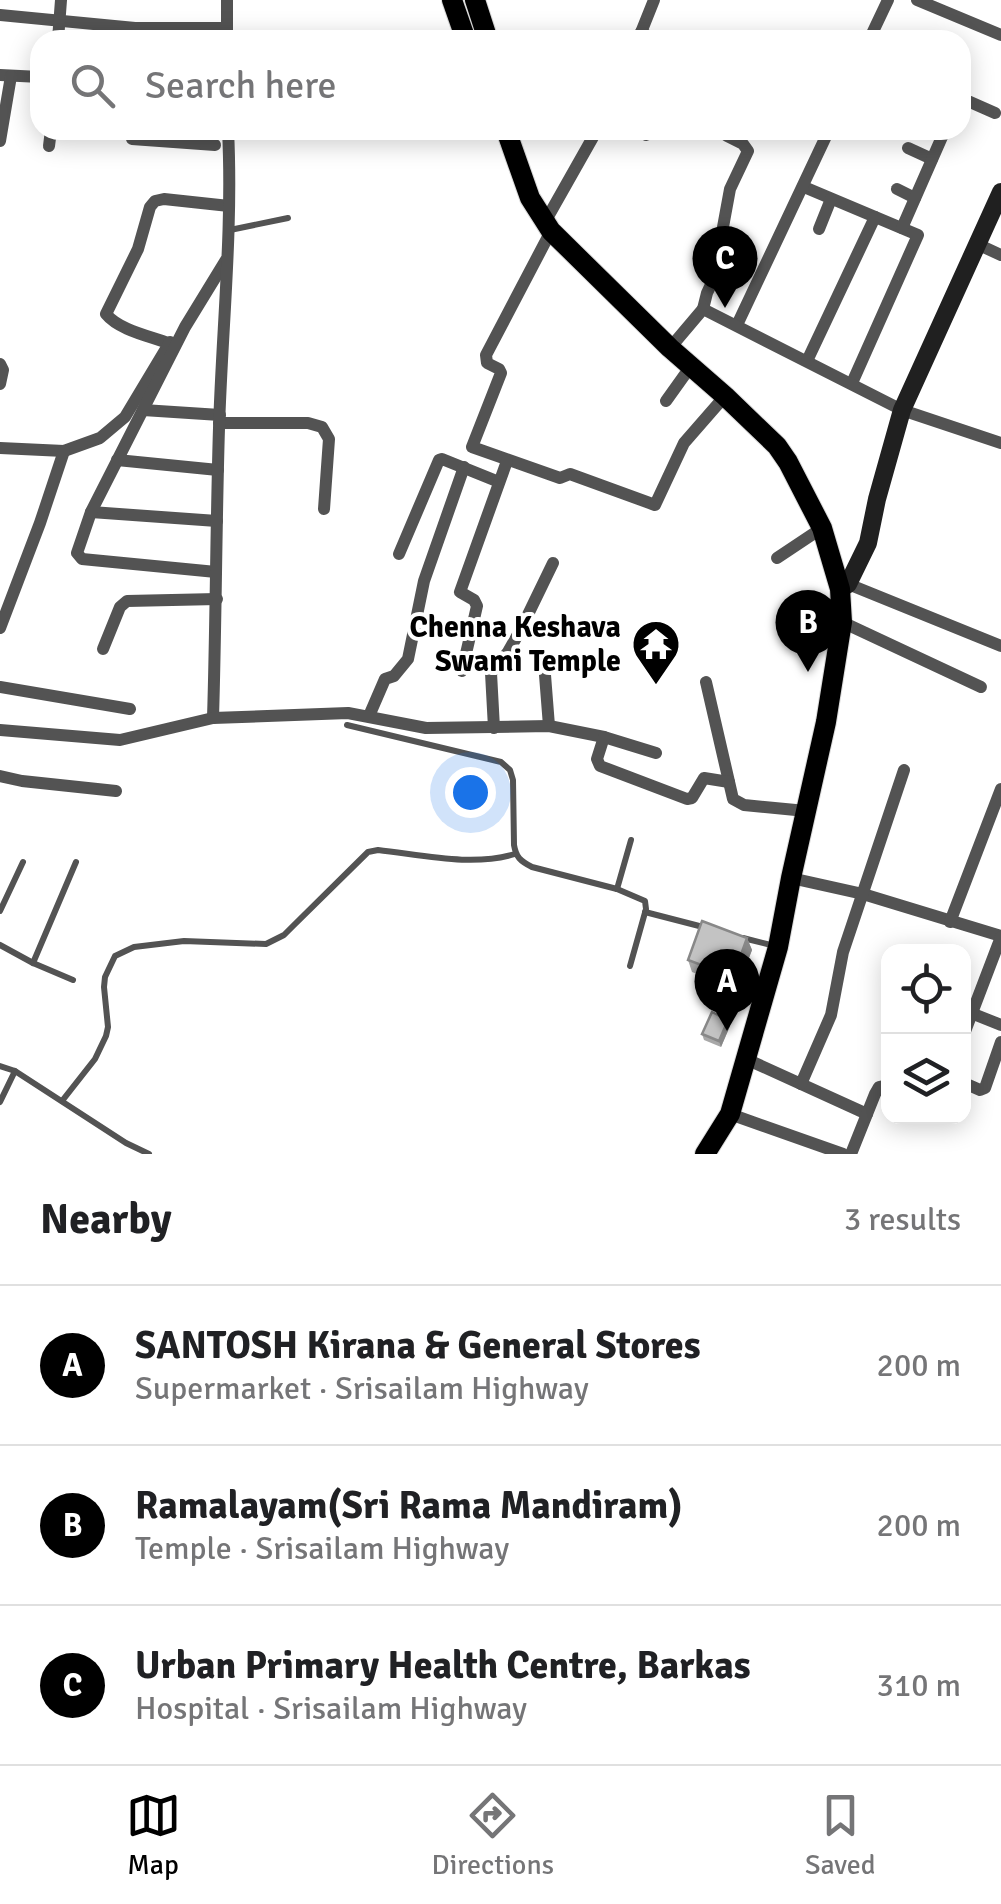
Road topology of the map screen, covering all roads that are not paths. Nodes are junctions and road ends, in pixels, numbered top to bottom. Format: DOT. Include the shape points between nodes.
graph roads {
  1 [pos="61,0"];
  2 [pos="226,0"];
  3 [pos="452,0"];
  4 [pos="476,0"];
  5 [pos="654,0"];
  6 [pos="888,0"];
  7 [pos="917,0"];
  8 [pos="0,15"];
  9 [pos="59,22"];
  10 [pos="59,30"];
  11 [pos="110,30"];
  12 [pos="226,30"];
  13 [pos="462,30"];
  14 [pos="485,30"];
  15 [pos="642,30"];
  16 [pos="874,30"];
  17 [pos="1001,34"];
  18 [pos="6,76"];
  19 [pos="971,103"];
  20 [pos="996,114"];
  21 [pos="50,140"];
  22 [pos="132,140"];
  23 [pos="228,140"];
  24 [pos="510,140"];
  25 [pos="592,140"];
  26 [pos="735,140"];
  27 [pos="825,140"];
  28 [pos="941,140"];
  29 [pos="0,141"];
  30 [pos="215,144"];
  31 [pos="49,146"];
  32 [pos="908,148"];
  33 [pos="932,159"];
  34 [pos="804,187"];
  35 [pos="897,190"];
  36 [pos="1001,192"];
  37 [pos="915,198"];
  38 [pos="832,199"];
  39 [pos="229,206"];
  40 [pos="875,217"];
  41 [pos="288,218"];
  42 [pos="548,226"];
  43 [pos="902,228"];
  44 [pos="818,229"];
  45 [pos="228,230"];
  46 [pos="977,244"];
  47 [pos="1001,255"];
  48 [pos="227,258"];
  49 [pos="703,309"];
  50 [pos="737,325"];
  51 [pos="186,327"];
  52 [pos="168,343"];
  53 [pos="670,348"];
  54 [pos="807,361"];
  55 [pos="0,364"];
  56 [pos="690,366"];
  57 [pos="852,383"];
  58 [pos="0,384"];
  59 [pos="726,396"];
  60 [pos="666,401"];
  61 [pos="143,410"];
  62 [pos="902,410"];
  63 [pos="219,419"];
  64 [pos="1001,443"];
  65 [pos="0,448"];
  66 [pos="64,451"];
  67 [pos="117,460"];
  68 [pos="507,461"];
  69 [pos="464,468"];
  70 [pos="218,470"];
  71 [pos="499,482"];
  72 [pos="324,509"];
  73 [pos="91,512"];
  74 [pos="218,520"];
  75 [pos="822,528"];
  76 [pos="399,554"];
  77 [pos="777,558"];
  78 [pos="553,563"];
  79 [pos="216,572"];
  80 [pos="844,587"];
  81 [pos="217,599"];
  82 [pos="842,622"];
  83 [pos="0,628"];
  84 [pos="1001,646"];
  85 [pos="102,649"];
  86 [pos="462,671"];
  87 [pos="546,676"];
  88 [pos="706,682"];
  89 [pos="0,688"];
  90 [pos="981,688"];
  91 [pos="130,709"];
  92 [pos="369,716"];
  93 [pos="213,718"];
  94 [pos="347,724"];
  95 [pos="548,726"];
  96 [pos="494,728"];
  97 [pos="0,730"];
  98 [pos="604,738"];
  99 [pos="656,753"];
  100 [pos="904,770"];
  101 [pos="0,776"];
  102 [pos="730,782"];
  103 [pos="1001,790"];
  104 [pos="116,791"];
  105 [pos="806,811"];
  106 [pos="631,840"];
  107 [pos="515,854"];
  108 [pos="23,862"];
  109 [pos="76,862"];
  110 [pos="791,878"];
  111 [pos="617,889"];
  112 [pos="863,894"];
  113 [pos="0,912"];
  114 [pos="645,912"];
  115 [pos="950,922"];
  116 [pos="719,931"];
  117 [pos="734,935"];
  118 [pos="1001,936"];
  119 [pos="0,945"];
  120 [pos="778,947"];
  121 [pos="33,964"];
  122 [pos="630,966"];
  123 [pos="73,980"];
  124 [pos="972,1013"];
  125 [pos="1001,1025"];
  126 [pos="1001,1042"];
  127 [pos="746,1059"];
  128 [pos="0,1066"];
  129 [pos="15,1071"];
  130 [pos="801,1084"];
  131 [pos="881,1087"];
  132 [pos="971,1087"];
  133 [pos="0,1102"];
  134 [pos="62,1102"];
  135 [pos="730,1114"];
  136 [pos="867,1114"];
  137 [pos="148,1154"];
  138 [pos="705,1154"];
  139 [pos="843,1154"];
  140 [pos="851,1154"];
  1 -- 9 [label="street"];
  2 -- 12 [label="street"];
  3 -- 13 [label="highway"];
  4 -- 14 [label="highway"];
  5 -- 15 [label="street"];
  6 -- 16 [label="street"];
  7 -- 17 [label="street"];
  8 -- 9 [label="street"];
  9 -- 10 [label="street"];
  9 -- 11 [label="street"];
  18 -- 29 [label="street"];
  19 -- 20 [label="street"];
  21 -- 31 [label="street"];
  22 -- 30 [label="street"];
  23 -- 39 [label="street"];
  24 -- 42 [label="highway"];
  25 -- 42 [label="street"];
  26 -- 49 [label="street" via="748,150 730,189 724,257"];
  27 -- 34 [label="street"];
  28 -- 33 [label="street"];
  32 -- 33 [label="street"];
  33 -- 37 [label="street"];
  34 -- 38 [label="street"];
  34 -- 50 [label="street"];
  35 -- 37 [label="street"];
  36 -- 46 [label="main road"];
  37 -- 43 [label="street"];
  38 -- 40 [label="street"];
  38 -- 44 [label="street"];
  39 -- 45 [label="street"];
  39 -- 52 [label="street" via="164,199 150,207 106,314"];
  40 -- 43 [label="street"];
  40 -- 54 [label="street"];
  41 -- 45 [label="lane"];
  42 -- 53 [label="highway"];
  42 -- 68 [label="street" via="486,356 501,373 472,447"];
  43 -- 57 [label="street" via="918,237"];
  45 -- 48 [label="street"];
  46 -- 47 [label="street"];
  46 -- 62 [label="main road"];
  48 -- 51 [label="street"];
  48 -- 63 [label="street"];
  49 -- 50 [label="street"];
  49 -- 53 [label="street"];
  50 -- 54 [label="street"];
  51 -- 52 [label="street"];
  51 -- 61 [label="street"];
  52 -- 66 [label="street" via="126,416 100,438"];
  53 -- 56 [label="highway"];
  54 -- 57 [label="street"];
  55 -- 58 [label="street"];
  56 -- 59 [label="highway"];
  56 -- 60 [label="street"];
  57 -- 62 [label="street"];
  59 -- 68 [label="street" via="684,442 655,505 570,474 560,478"];
  59 -- 75 [label="highway" via="777,446"];
  61 -- 63 [label="street"];
  61 -- 67 [label="street"];
  62 -- 64 [label="street"];
  62 -- 80 [label="main road" via="868,543"];
  63 -- 70 [label="street"];
  63 -- 72 [label="street" via="322,427 329,439"];
  65 -- 66 [label="street"];
  66 -- 83 [label="street"];
  67 -- 70 [label="street"];
  67 -- 73 [label="street"];
  68 -- 71 [label="street"];
  69 -- 71 [label="street"];
  69 -- 76 [label="street" via="439,460"];
  69 -- 92 [label="street" via="424,581 408,659 384,679"];
  70 -- 74 [label="street"];
  71 -- 86 [label="street" via="460,592 477,606"];
  73 -- 74 [label="street"];
  73 -- 79 [label="street" via="76,553 82,558"];
  74 -- 79 [label="street"];
  75 -- 77 [label="street"];
  75 -- 80 [label="highway"];
  78 -- 96 [label="street" via="491,673"];
  79 -- 81 [label="street"];
  80 -- 82 [label="highway"];
  80 -- 84 [label="street"];
  81 -- 85 [label="street" via="126,601"];
  81 -- 93 [label="street"];
  82 -- 90 [label="street"];
  82 -- 105 [label="highway"];
  87 -- 95 [label="street"];
  88 -- 102 [label="street"];
  89 -- 91 [label="street"];
  92 -- 93 [label="street"];
  92 -- 96 [label="street" via="426,728"];
  93 -- 97 [label="street" via="120,740"];
  94 -- 107 [label="lane" via="502,762 513,780"];
  95 -- 96 [label="street"];
  95 -- 98 [label="street"];
  98 -- 99 [label="street"];
  98 -- 102 [label="street" via="600,766 690,800 704,778"];
  100 -- 112 [label="street"];
  101 -- 104 [label="street"];
  102 -- 105 [label="street" via="740,803"];
  103 -- 115 [label="street"];
  105 -- 110 [label="highway"];
  106 -- 111 [label="lane"];
  107 -- 111 [label="lane" via="532,867"];
  107 -- 134 [label="lane" via="481,859 368,852 266,944 184,940 122,950 106,977 106,1036"];
  108 -- 113 [label="lane"];
  109 -- 121 [label="lane"];
  110 -- 112 [label="street"];
  110 -- 120 [label="highway"];
  111 -- 114 [label="lane" via="645,901"];
  112 -- 115 [label="street"];
  112 -- 130 [label="street" via="831,1015"];
  114 -- 116 [label="lane"];
  114 -- 122 [label="lane"];
  115 -- 118 [label="street"];
  117 -- 120 [label="lane"];
  118 -- 124 [label="street"];
  119 -- 121 [label="lane"];
  120 -- 127 [label="highway"];
  121 -- 123 [label="lane"];
  124 -- 125 [label="street"];
  126 -- 132 [label="street" via="985,1088"];
  127 -- 130 [label="street"];
  127 -- 135 [label="highway"];
  128 -- 129 [label="lane"];
  129 -- 133 [label="lane"];
  129 -- 134 [label="lane"];
  130 -- 136 [label="street"];
  131 -- 136 [label="street"];
  134 -- 137 [label="lane"];
  135 -- 138 [label="highway"];
  135 -- 139 [label="street"];
  136 -- 140 [label="street"];
}
